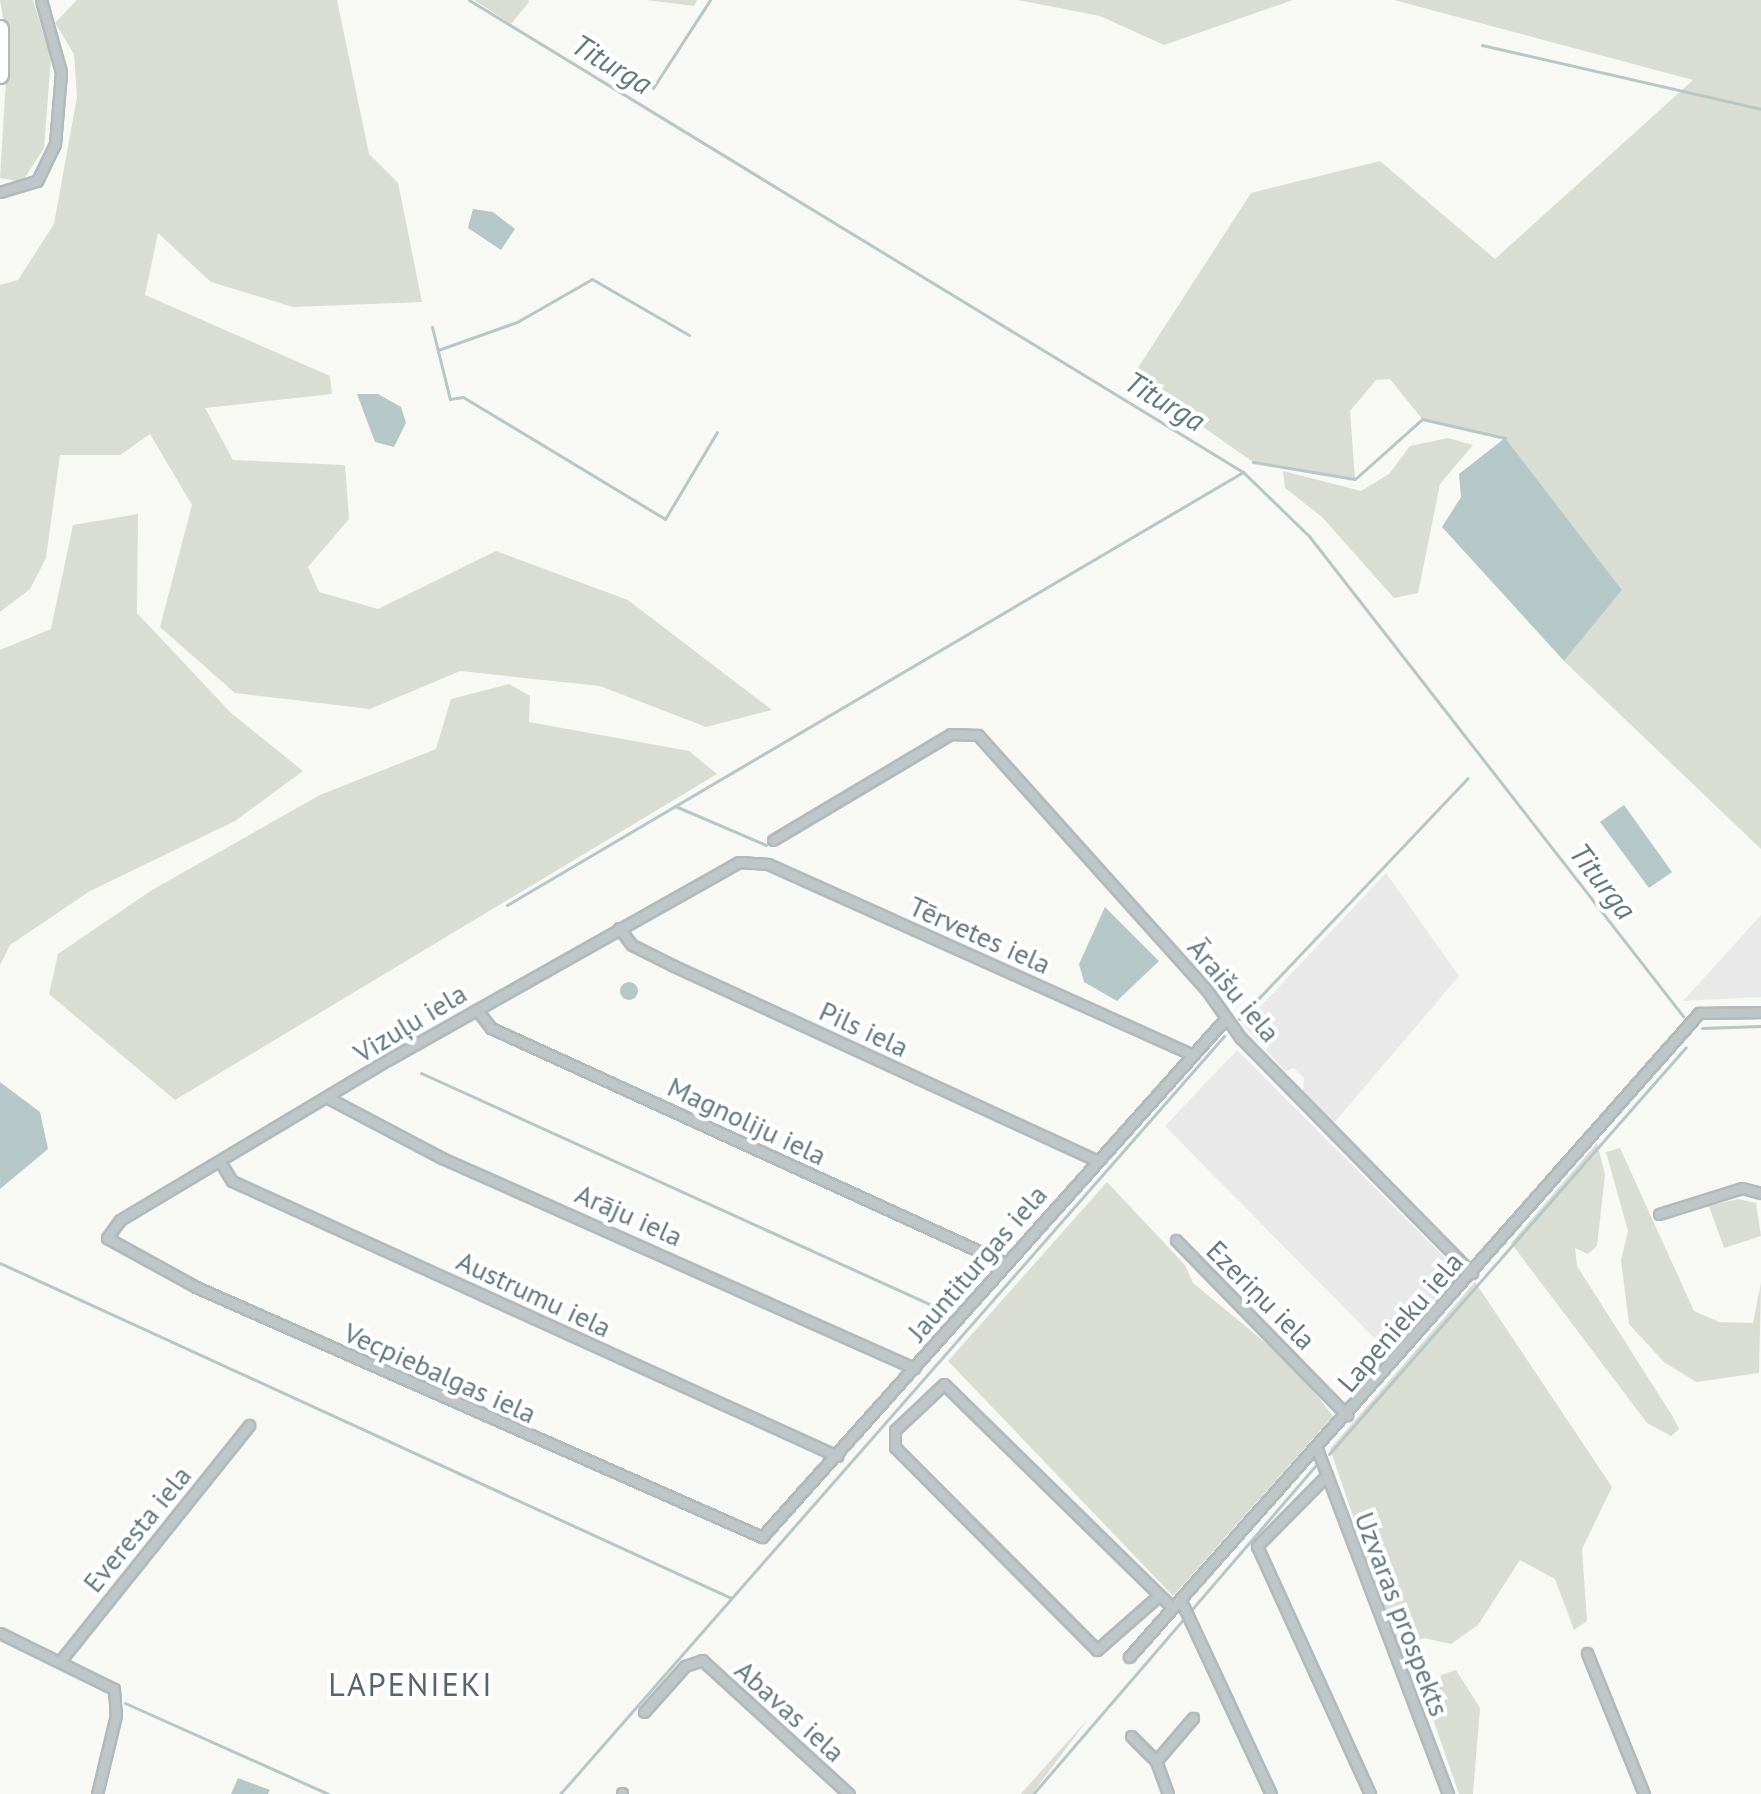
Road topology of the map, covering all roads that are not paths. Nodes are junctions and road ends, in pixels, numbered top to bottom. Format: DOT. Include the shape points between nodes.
graph roads {
  1 [pos="41,0"];
  2 [pos="0,29"];
  3 [pos="0,75"];
  4 [pos="0,192"];
  5 [pos="773,840"];
  6 [pos="749,862"];
  7 [pos="619,928"];
  8 [pos="477,1010"];
  9 [pos="1761,1012"];
  10 [pos="1226,1018"];
  11 [pos="1191,1054"];
  12 [pos="330,1099"];
  13 [pos="1097,1161"];
  14 [pos="221,1163"];
  15 [pos="1761,1193"];
  16 [pos="1659,1214"];
  17 [pos="107,1238"];
  18 [pos="1176,1240"];
  19 [pos="1005,1263"];
  20 [pos="1472,1273"];
  21 [pos="914,1368"];
  22 [pos="1347,1415"];
  23 [pos="249,1425"];
  24 [pos="1317,1449"];
  25 [pos="837,1456"];
  26 [pos="1327,1475"];
  27 [pos="762,1537"];
  28 [pos="1156,1598"];
  29 [pos="1177,1605"];
  30 [pos="0,1633"];
  31 [pos="1587,1653"];
  32 [pos="1129,1657"];
  33 [pos="61,1660"];
  34 [pos="644,1712"];
  35 [pos="1193,1718"];
  36 [pos="1131,1736"];
  37 [pos="1156,1761"];
  38 [pos="97,1794"];
  39 [pos="849,1794"];
  40 [pos="1168,1794"];
  41 [pos="1271,1794"];
  42 [pos="1370,1794"];
  43 [pos="1448,1794"];
  44 [pos="1644,1794"];
  1 -- 4 [label="street" via="61,72 55,144 37,181"];
  2 -- 3 [label="highway"];
  5 -- 10 [label="street, Āraišu iela" via="951,734 967,733 990,744"];
  6 -- 7 [label="street, Vizuļu iela"];
  6 -- 11 [label="street, Tērvetes iela" via="768,864"];
  7 -- 8 [label="street, Vizuļu iela"];
  7 -- 13 [label="street, Pils iela" via="632,945 674,966"];
  8 -- 12 [label="street, Vizuļu iela"];
  8 -- 19 [label="street, Magnoliju iela" via="491,1028"];
  9 -- 20 [label="street, Lapenieku iela" via="1699,1013"];
  10 -- 11 [label="street, Jauntiturgas iela"];
  10 -- 20 [label="street, Āraišu iela"];
  11 -- 13 [label="street, Jauntiturgas iela"];
  12 -- 14 [label="street, Vizuļu iela"];
  12 -- 21 [label="street, Arāju iela" via="442,1158"];
  13 -- 19 [label="street, Jauntiturgas iela"];
  14 -- 17 [label="street, Vizuļu iela" via="120,1220"];
  14 -- 25 [label="street, Austrumu iela" via="232,1181"];
  15 -- 16 [label="street" via="1742,1188"];
  17 -- 27 [label="street, Vecpiebalgas iela" via="119,1251 196,1287"];
  18 -- 22 [label="street, Ezeriņu iela"];
  19 -- 21 [label="street, Jauntiturgas iela"];
  20 -- 22 [label="street, Lapenieku iela"];
  21 -- 25 [label="street, Jauntiturgas iela"];
  22 -- 24 [label="street, Lapenieku iela"];
  23 -- 33 [label="street, Everesta iela"];
  24 -- 26 [label="street, Uzvaras prospekts"];
  24 -- 29 [label="street, Lapenieku iela"];
  25 -- 27 [label="street, Jauntiturgas iela"];
  26 -- 42 [label="street" via="1257,1546"];
  26 -- 43 [label="street, Uzvaras prospekts"];
  28 -- 28 [label="street" via="944,1384 895,1430 895,1447 1097,1650"];
  28 -- 29 [label="street"];
  29 -- 32 [label="street, Lapenieku iela"];
  29 -- 41 [label="street"];
  30 -- 33 [label="street"];
  31 -- 44 [label="street"];
  33 -- 38 [label="street" via="114,1689 117,1698"];
  34 -- 39 [label="street, Abavas iela" via="685,1666 702,1660"];
  35 -- 37 [label="street"];
  36 -- 37 [label="street"];
  37 -- 40 [label="street"];
}
